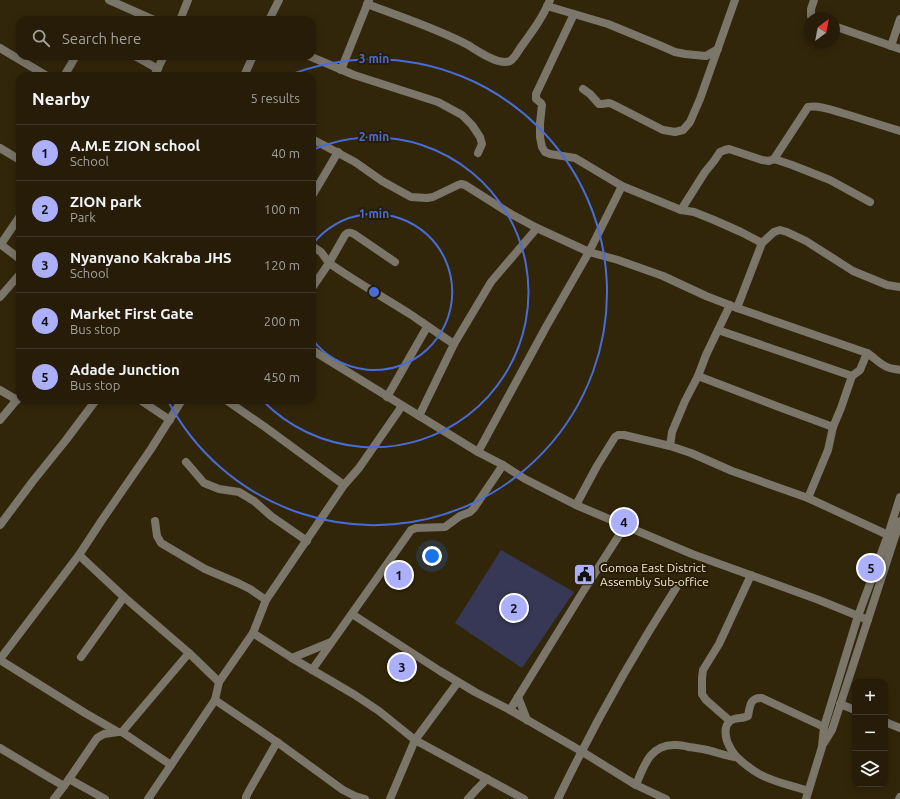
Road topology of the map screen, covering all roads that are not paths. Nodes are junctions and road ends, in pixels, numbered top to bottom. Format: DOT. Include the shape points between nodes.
graph roads {
  1 [pos="109,0"];
  2 [pos="188,0"];
  3 [pos="279,0"];
  4 [pos="735,0"];
  5 [pos="814,0"];
  6 [pos="368,2"];
  7 [pos="548,3"];
  8 [pos="811,12"];
  9 [pos="574,14"];
  10 [pos="145,16"];
  11 [pos="182,16"];
  12 [pos="272,16"];
  13 [pos="900,19"];
  14 [pos="840,28"];
  15 [pos="891,46"];
  16 [pos="0,48"];
  17 [pos="718,49"];
  18 [pos="900,49"];
  19 [pos="706,56"];
  20 [pos="16,58"];
  21 [pos="316,59"];
  22 [pos="20,60"];
  23 [pos="74,60"];
  24 [pos="140,60"];
  25 [pos="162,60"];
  26 [pos="251,60"];
  27 [pos="712,65"];
  28 [pos="341,70"];
  29 [pos="40,72"];
  30 [pos="66,72"];
  31 [pos="155,72"];
  32 [pos="156,72"];
  33 [pos="246,72"];
  34 [pos="583,89"];
  35 [pos="900,131"];
  36 [pos="316,141"];
  37 [pos="0,148"];
  38 [pos="338,152"];
  39 [pos="478,153"];
  40 [pos="16,158"];
  41 [pos="774,159"];
  42 [pos="622,186"];
  43 [pos="316,189"];
  44 [pos="870,202"];
  45 [pos="681,210"];
  46 [pos="16,222"];
  47 [pos="537,228"];
  48 [pos="762,243"];
  49 [pos="1,244"];
  50 [pos="316,249"];
  51 [pos="589,252"];
  52 [pos="16,256"];
  53 [pos="396,262"];
  54 [pos="329,263"];
  55 [pos="16,279"];
  56 [pos="316,282"];
  57 [pos="900,287"];
  58 [pos="0,297"];
  59 [pos="734,306"];
  60 [pos="427,327"];
  61 [pos="718,330"];
  62 [pos="454,344"];
  63 [pos="316,353"];
  64 [pos="867,353"];
  65 [pos="900,370"];
  66 [pos="698,376"];
  67 [pos="852,376"];
  68 [pos="0,390"];
  69 [pos="16,397"];
  70 [pos="386,397"];
  71 [pos="16,401"];
  72 [pos="93,404"];
  73 [pos="146,404"];
  74 [pos="180,404"];
  75 [pos="232,404"];
  76 [pos="402,406"];
  77 [pos="419,416"];
  78 [pos="0,420"];
  79 [pos="170,420"];
  80 [pos="833,427"];
  81 [pos="670,446"];
  82 [pos="478,452"];
  83 [pos="186,462"];
  84 [pos="503,465"];
  85 [pos="344,485"];
  86 [pos="900,497"];
  87 [pos="808,498"];
  88 [pos="576,505"];
  89 [pos="155,521"];
  90 [pos="900,521"];
  91 [pos="0,525"];
  92 [pos="625,526"];
  93 [pos="894,540"];
  94 [pos="307,541"];
  95 [pos="79,555"];
  96 [pos="751,575"];
  97 [pos="676,588"];
  98 [pos="124,597"];
  99 [pos="266,600"];
  100 [pos="352,614"];
  101 [pos="858,616"];
  102 [pos="868,620"];
  103 [pos="254,634"];
  104 [pos="331,642"];
  105 [pos="188,653"];
  106 [pos="81,657"];
  107 [pos="292,658"];
  108 [pos="0,659"];
  109 [pos="312,670"];
  110 [pos="219,682"];
  111 [pos="458,682"];
  112 [pos="518,697"];
  113 [pos="215,700"];
  114 [pos="840,704"];
  115 [pos="852,709"];
  116 [pos="510,710"];
  117 [pos="527,720"];
  118 [pos="730,721"];
  119 [pos="888,723"];
  120 [pos="824,726"];
  121 [pos="900,728"];
  122 [pos="120,732"];
  123 [pos="415,740"];
  124 [pos="277,742"];
  125 [pos="822,746"];
  126 [pos="0,748"];
  127 [pos="581,751"];
  128 [pos="735,756"];
  129 [pos="171,765"];
  130 [pos="487,779"];
  131 [pos="67,783"];
  132 [pos="636,785"];
  133 [pos="808,791"];
  134 [pos="54,799"];
  135 [pos="105,799"];
  136 [pos="148,799"];
  137 [pos="246,799"];
  138 [pos="365,799"];
  139 [pos="390,799"];
  140 [pos="468,799"];
  141 [pos="524,799"];
  142 [pos="558,799"];
  143 [pos="666,799"];
  144 [pos="806,799"];
  1 -- 10 [label="street"];
  2 -- 11 [label="street"];
  3 -- 12 [label="street"];
  4 -- 17 [label="street"];
  5 -- 8 [label="street"];
  6 -- 7 [label="street" via="457,39 502,62 510,61 514,56 534,29"];
  6 -- 28 [label="street"];
  7 -- 9 [label="street"];
  9 -- 19 [label="street" via="608,24 675,52"];
  9 -- 42 [label="street" via="536,94 536,99 542,105 542,147 550,154 575,158"];
  13 -- 15 [label="street"];
  14 -- 15 [label="street"];
  15 -- 18 [label="street"];
  16 -- 20 [label="street"];
  17 -- 19 [label="street"];
  17 -- 27 [label="street"];
  19 -- 27 [label="street"];
  21 -- 28 [label="street"];
  22 -- 29 [label="street"];
  23 -- 30 [label="street"];
  24 -- 31 [label="street"];
  25 -- 32 [label="street"];
  26 -- 33 [label="street"];
  27 -- 34 [label="street" via="690,122 683,130 675,132 663,130 612,104 599,104"];
  28 -- 39 [label="street" via="438,102 462,115 480,137 482,144"];
  35 -- 41 [label="street" via="812,106 808,107"];
  36 -- 38 [label="street"];
  37 -- 40 [label="street"];
  38 -- 43 [label="street"];
  38 -- 47 [label="street" via="411,197 433,197 461,184"];
  41 -- 44 [label="street" via="825,178"];
  41 -- 45 [label="street" via="762,160 730,149 720,152"];
  42 -- 45 [label="street"];
  42 -- 51 [label="street"];
  45 -- 48 [label="street" via="714,220"];
  46 -- 49 [label="street"];
  47 -- 51 [label="street"];
  47 -- 62 [label="street" via="491,282"];
  48 -- 57 [label="street" via="774,232 787,232 853,271 886,285"];
  48 -- 59 [label="street"];
  49 -- 52 [label="street"];
  50 -- 54 [label="street"];
  51 -- 59 [label="street" via="663,276"];
  51 -- 82 [label="street"];
  53 -- 54 [label="street" via="348,232"];
  54 -- 56 [label="street"];
  54 -- 60 [label="street"];
  55 -- 58 [label="street"];
  59 -- 61 [label="street"];
  59 -- 64 [label="street"];
  60 -- 62 [label="street"];
  60 -- 70 [label="street"];
  61 -- 66 [label="street"];
  61 -- 67 [label="street"];
  62 -- 77 [label="street"];
  63 -- 70 [label="street"];
  64 -- 65 [label="street" via="886,366"];
  64 -- 67 [label="street" via="860,370"];
  66 -- 80 [label="street"];
  66 -- 81 [label="street" via="672,432"];
  67 -- 80 [label="street"];
  68 -- 69 [label="street"];
  70 -- 76 [label="street"];
  71 -- 78 [label="street"];
  72 -- 91 [label="street"];
  73 -- 79 [label="street"];
  74 -- 79 [label="street"];
  75 -- 85 [label="street"];
  76 -- 77 [label="street"];
  76 -- 85 [label="street" via="359,468"];
  77 -- 82 [label="street"];
  79 -- 95 [label="street"];
  80 -- 87 [label="street" via="828,450"];
  81 -- 87 [label="street"];
  81 -- 88 [label="street" via="618,435 597,466"];
  82 -- 84 [label="street"];
  83 -- 94 [label="street" via="204,483 219,489 239,492"];
  84 -- 88 [label="street"];
  84 -- 100 [label="street" via="470,512 445,527 411,530"];
  85 -- 94 [label="street"];
  86 -- 93 [label="street"];
  87 -- 93 [label="street"];
  88 -- 92 [label="street"];
  89 -- 99 [label="street" via="157,536 161,543 205,569 250,589"];
  90 -- 93 [label="street"];
  92 -- 96 [label="street"];
  92 -- 112 [label="street"];
  93 -- 101 [label="street"];
  93 -- 102 [label="street"];
  94 -- 99 [label="street"];
  95 -- 98 [label="street"];
  95 -- 108 [label="street"];
  96 -- 101 [label="street"];
  96 -- 118 [label="street" via="719,644 703,670 702,694"];
  97 -- 127 [label="street" via="625,671"];
  98 -- 105 [label="street"];
  98 -- 106 [label="street"];
  99 -- 103 [label="street"];
  100 -- 104 [label="street"];
  100 -- 111 [label="street"];
  101 -- 102 [label="street"];
  101 -- 120 [label="street"];
  102 -- 114 [label="street"];
  103 -- 107 [label="street"];
  103 -- 110 [label="street"];
  104 -- 107 [label="street"];
  104 -- 109 [label="street"];
  105 -- 110 [label="street"];
  105 -- 122 [label="street"];
  107 -- 109 [label="street"];
  108 -- 122 [label="street"];
  109 -- 123 [label="street" via="356,695"];
  110 -- 113 [label="street"];
  111 -- 116 [label="street"];
  111 -- 123 [label="street"];
  112 -- 116 [label="street"];
  112 -- 117 [label="street"];
  113 -- 124 [label="street"];
  113 -- 129 [label="street"];
  114 -- 115 [label="street"];
  114 -- 125 [label="street" via="832,730"];
  116 -- 117 [label="street"];
  117 -- 127 [label="street"];
  118 -- 120 [label="street" via="748,716 752,701 755,698 762,698"];
  118 -- 128 [label="street" via="725,734"];
  119 -- 121 [label="street"];
  120 -- 125 [label="street"];
  122 -- 129 [label="street"];
  122 -- 131 [label="street" via="104,734 97,738"];
  123 -- 130 [label="street"];
  123 -- 139 [label="street"];
  124 -- 137 [label="street"];
  124 -- 138 [label="street" via="343,790"];
  125 -- 133 [label="street"];
  126 -- 131 [label="street" via="50,778"];
  127 -- 132 [label="street"];
  127 -- 142 [label="street"];
  128 -- 132 [label="street" via="676,744 659,747 648,760"];
  128 -- 133 [label="street" via="755,772"];
  129 -- 136 [label="street"];
  130 -- 140 [label="street"];
  130 -- 141 [label="street"];
  131 -- 134 [label="street"];
  131 -- 135 [label="street"];
  132 -- 143 [label="street"];
  133 -- 144 [label="street"];
}
